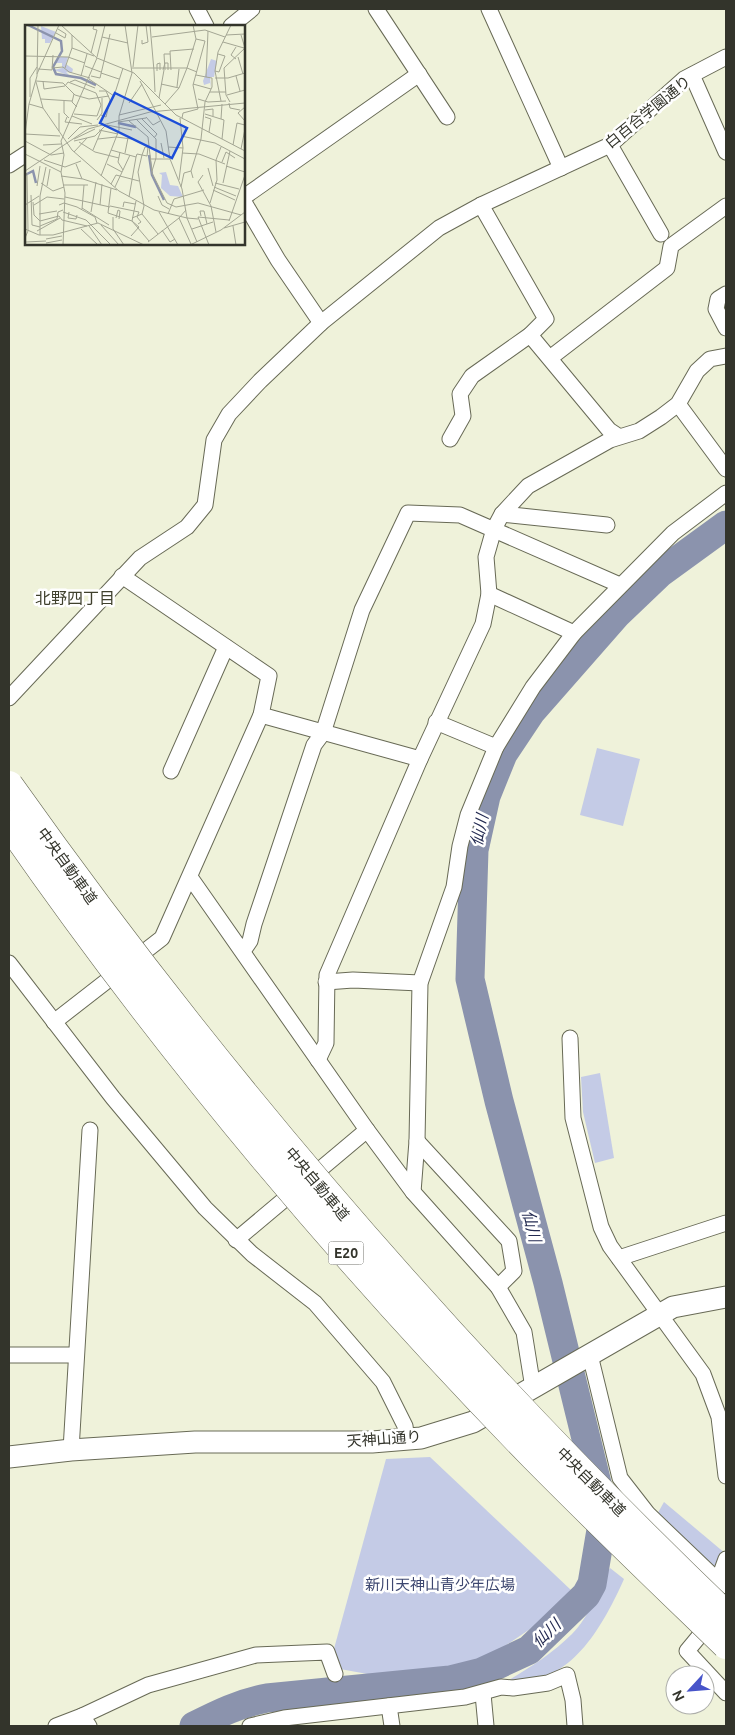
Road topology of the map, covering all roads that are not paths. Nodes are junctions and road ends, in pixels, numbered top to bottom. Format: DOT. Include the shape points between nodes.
graph roads {
  1 [pos="197,9"];
  2 [pos="252,9"];
  3 [pos="376,9"];
  4 [pos="489,9"];
  5 [pos="205,25"];
  6 [pos="231,25"];
  7 [pos="726,57"];
  8 [pos="419,74"];
  9 [pos="692,75"];
  10 [pos="447,117"];
  11 [pos="610,145"];
  12 [pos="726,152"];
  13 [pos="25,155"];
  14 [pos="9,165"];
  15 [pos="561,168"];
  16 [pos="245,196"];
  17 [pos="245,204"];
  18 [pos="480,205"];
  19 [pos="726,206"];
  20 [pos="661,234"];
  21 [pos="726,294"];
  22 [pos="321,323"];
  23 [pos="726,328"];
  24 [pos="530,336"];
  25 [pos="726,356"];
  26 [pos="550,358"];
  27 [pos="678,404"];
  28 [pos="618,436"];
  29 [pos="450,440"];
  30 [pos="726,469"];
  31 [pos="726,493"];
  32 [pos="502,514"];
  33 [pos="607,525"];
  34 [pos="494,529"];
  35 [pos="122,576"];
  36 [pos="620,584"];
  37 [pos="489,594"];
  38 [pos="574,633"];
  39 [pos="226,647"];
  40 [pos="9,698"];
  41 [pos="261,715"];
  42 [pos="436,722"];
  43 [pos="323,732"];
  44 [pos="496,747"];
  45 [pos="420,759"];
  46 [pos="171,771"];
  47 [pos="9,785"];
  48 [pos="9,824"];
  49 [pos="190,876"];
  50 [pos="243,951"];
  51 [pos="9,963"];
  52 [pos="326,982"];
  53 [pos="420,983"];
  54 [pos="54,1022"];
  55 [pos="570,1038"];
  56 [pos="318,1060"];
  57 [pos="90,1130"];
  58 [pos="367,1130"];
  59 [pos="418,1141"];
  60 [pos="413,1192"];
  61 [pos="726,1223"];
  62 [pos="236,1240"];
  63 [pos="619,1258"];
  64 [pos="498,1287"];
  65 [pos="726,1297"];
  66 [pos="658,1315"];
  67 [pos="9,1355"];
  68 [pos="76,1355"];
  69 [pos="587,1357"];
  70 [pos="542,1384"];
  71 [pos="407,1440"];
  72 [pos="71,1450"];
  73 [pos="9,1457"];
  74 [pos="726,1476"];
  75 [pos="726,1559"];
  76 [pos="722,1584"];
  77 [pos="726,1606"];
  78 [pos="726,1615"];
  79 [pos="726,1645"];
  80 [pos="334,1674"];
  81 [pos="726,1693"];
  82 [pos="483,1694"];
  83 [pos="389,1706"];
  84 [pos="86,1721"];
  85 [pos="286,1722"];
  86 [pos="56,1726"];
  87 [pos="250,1726"];
  88 [pos="392,1726"];
  89 [pos="486,1726"];
  90 [pos="575,1726"];
  1 -- 5 [label="street"];
  2 -- 6 [label="street"];
  3 -- 8 [label="street"];
  4 -- 15 [label="street"];
  7 -- 9 [label="street, 白百合学園通り"];
  8 -- 10 [label="street"];
  8 -- 16 [label="street"];
  9 -- 11 [label="street, 白百合学園通り"];
  9 -- 12 [label="street"];
  11 -- 15 [label="street, 白百合学園通り"];
  11 -- 20 [label="street"];
  13 -- 14 [label="street"];
  15 -- 18 [label="street, 白百合学園通り"];
  17 -- 22 [label="street"];
  18 -- 22 [label="street, 白百合学園通り" via="413,247"];
  18 -- 24 [label="street" via="546,320"];
  19 -- 26 [label="street" via="671,246 667,268"];
  21 -- 23 [label="street" via="718,298 716,309"];
  22 -- 35 [label="street, 白百合学園通り" via="229,414 214,440 205,505 200,514 187,527 140,558"];
  24 -- 26 [label="street"];
  24 -- 29 [label="street" via="472,376 460,394 463,416"];
  25 -- 27 [label="street" via="710,359 697,370"];
  26 -- 28 [label="street" via="609,430"];
  27 -- 28 [label="street" via="645,427"];
  27 -- 30 [label="street"];
  28 -- 32 [label="street" via="528,486"];
  31 -- 36 [label="street" via="672,533"];
  32 -- 33 [label="street"];
  32 -- 34 [label="street"];
  34 -- 36 [label="street"];
  34 -- 37 [label="street" via="486,557"];
  34 -- 43 [label="street" via="460,515 408,514 362,610"];
  35 -- 39 [label="street"];
  35 -- 40 [label="street, 白百合学園通り"];
  36 -- 38 [label="street"];
  37 -- 38 [label="street"];
  37 -- 42 [label="street" via="483,624"];
  38 -- 44 [label="street" via="533,687"];
  39 -- 41 [label="street" via="270,676"];
  39 -- 46 [label="street"];
  41 -- 43 [label="street"];
  41 -- 49 [label="street"];
  42 -- 44 [label="street"];
  42 -- 45 [label="street"];
  43 -- 45 [label="street"];
  43 -- 50 [label="street" via="314,745 250,941"];
  44 -- 53 [label="street" via="468,815 454,887"];
  45 -- 52 [label="street" via="339,944"];
  47 -- 78 [label="highway, 中央自動車道 / E20, bridge" via="70,872 264,1121 409,1288 545,1436"];
  48 -- 79 [label="highway, 中央自動車道 / E20, bridge" via="134,994 326,1231 533,1456"];
  49 -- 50 [label="street"];
  49 -- 54 [label="street" via="162,938"];
  50 -- 56 [label="street"];
  51 -- 54 [label="street"];
  52 -- 53 [label="street"];
  52 -- 56 [label="street" via="326,1043"];
  53 -- 59 [label="street"];
  54 -- 62 [label="street" via="167,1163"];
  55 -- 63 [label="street" via="573,1118 601,1227"];
  56 -- 58 [label="street"];
  57 -- 68 [label="street"];
  58 -- 60 [label="street"];
  58 -- 62 [label="street"];
  59 -- 60 [label="street"];
  59 -- 64 [label="street" via="509,1241 514,1271"];
  60 -- 64 [label="street"];
  61 -- 63 [label="street"];
  62 -- 71 [label="street" via="315,1303 383,1382 405,1426"];
  63 -- 66 [label="street"];
  64 -- 70 [label="street" via="524,1332"];
  65 -- 66 [label="street, 天神山通り" via="672,1307"];
  66 -- 69 [label="street, 天神山通り"];
  66 -- 74 [label="street" via="703,1374 719,1417"];
  67 -- 68 [label="street"];
  68 -- 72 [label="street"];
  69 -- 70 [label="street, 天神山通り"];
  69 -- 76 [label="street" via="620,1478 648,1514"];
  70 -- 71 [label="street, 天神山通り" via="460,1427"];
  71 -- 72 [label="street, 天神山通り" via="195,1442"];
  72 -- 73 [label="street, 天神山通り"];
  75 -- 76 [label="street"];
  77 -- 81 [label="street" via="687,1651"];
  80 -- 84 [label="street" via="327,1652 256,1655 148,1685"];
  82 -- 83 [label="street"];
  82 -- 89 [label="street"];
  82 -- 90 [label="street" via="501,1687 548,1683 567,1675"];
  83 -- 85 [label="street"];
  83 -- 88 [label="street"];
  84 -- 86 [label="street"];
  85 -- 87 [label="street"];
}
